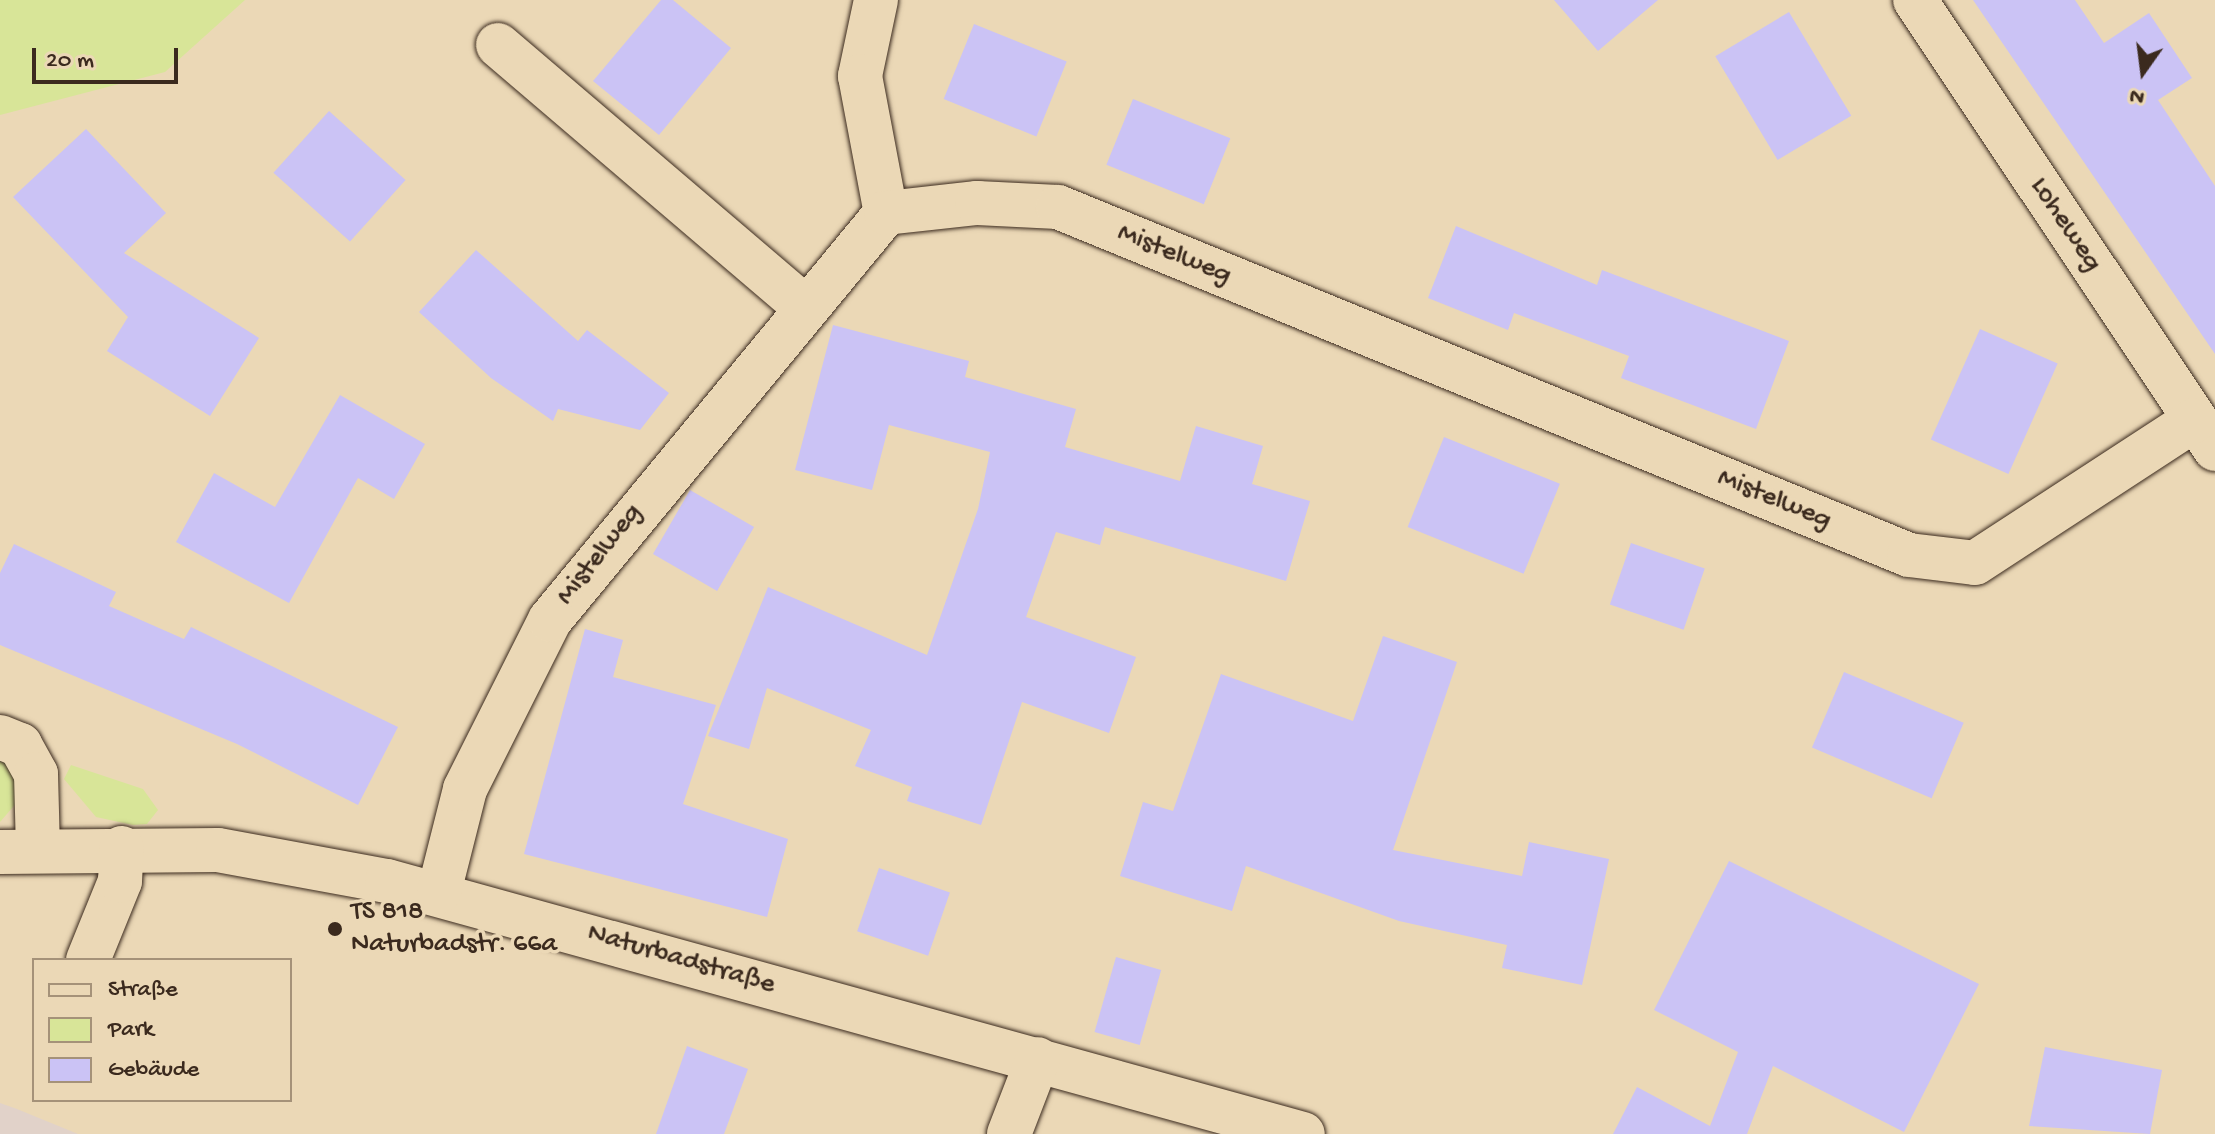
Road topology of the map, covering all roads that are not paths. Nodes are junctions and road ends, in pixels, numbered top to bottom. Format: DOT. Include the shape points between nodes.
graph roads {
  1 [pos="876,0"];
  2 [pos="1915,0"];
  3 [pos="498,45"];
  4 [pos="886,213"];
  5 [pos="806,308"];
  6 [pos="2204,434"];
  7 [pos="0,737"];
  8 [pos="122,848"];
  9 [pos="19,851"];
  10 [pos="439,892"];
  11 [pos="89,958"];
  12 [pos="1038,1059"];
  13 [pos="1009,1134"];
  14 [pos="1303,1134"];
  1 -- 4 [label="street" via="860,76"];
  2 -- 6 [label="street, Loheweg"];
  3 -- 5 [label="street"];
  4 -- 5 [label="street, Mistelweg"];
  4 -- 6 [label="street, Mistelweg" via="977,203 1058,207 1909,555 1975,563"];
  5 -- 10 [label="street, Mistelweg" via="550,620 465,789"];
  7 -- 9 [label="street" via="20,745 36,774"];
  8 -- 9 [label="street, Naturbadstraße"];
  8 -- 10 [label="street, Naturbadstraße" via="218,850"];
  8 -- 11 [label="street" via="120,881"];
  10 -- 12 [label="street, Naturbadstraße"];
  12 -- 13 [label="street"];
  12 -- 14 [label="street, Naturbadstraße"];
}
